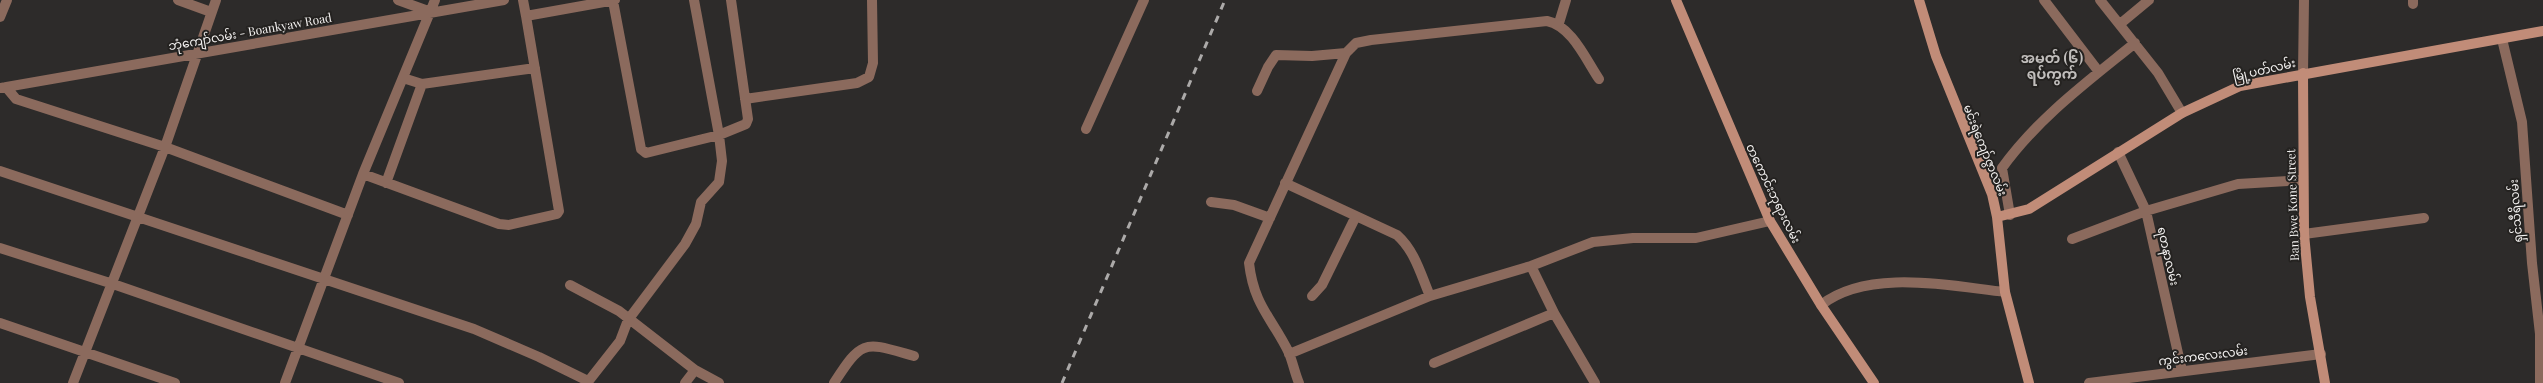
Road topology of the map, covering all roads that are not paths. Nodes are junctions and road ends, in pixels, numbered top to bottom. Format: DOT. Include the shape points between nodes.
graph roads {
  1 [pos="7,0"];
  2 [pos="178,0"];
  3 [pos="216,0"];
  4 [pos="398,0"];
  5 [pos="435,0"];
  6 [pos="504,0"];
  7 [pos="523,0"];
  8 [pos="614,0"];
  9 [pos="694,0"];
  10 [pos="731,0"];
  11 [pos="872,0"];
  12 [pos="1144,0"];
  13 [pos="1566,0"];
  14 [pos="1676,0"];
  15 [pos="1919,0"];
  16 [pos="2044,0"];
  17 [pos="2100,0"];
  18 [pos="2149,0"];
  19 [pos="2304,0"];
  20 [pos="211,12"];
  21 [pos="431,12"];
  22 [pos="526,16"];
  23 [pos="0,17"];
  24 [pos="1559,23"];
  25 [pos="2120,24"];
  26 [pos="2543,32"];
  27 [pos="2502,39"];
  28 [pos="2135,43"];
  29 [pos="1346,53"];
  30 [pos="198,55"];
  31 [pos="535,68"];
  32 [pos="2099,72"];
  33 [pos="2303,73"];
  34 [pos="403,78"];
  35 [pos="1599,79"];
  36 [pos="422,84"];
  37 [pos="3,87"];
  38 [pos="1257,91"];
  39 [pos="745,99"];
  40 [pos="2182,113"];
  41 [pos="1086,129"];
  42 [pos="719,135"];
  43 [pos="164,146"];
  44 [pos="2118,152"];
  45 [pos="0,171"];
  46 [pos="364,174"];
  47 [pos="2303,180"];
  48 [pos="386,183"];
  49 [pos="1285,183"];
  50 [pos="1211,202"];
  51 [pos="2146,211"];
  52 [pos="348,215"];
  53 [pos="138,216"];
  54 [pos="1356,216"];
  55 [pos="2010,216"];
  56 [pos="1998,217"];
  57 [pos="1270,218"];
  58 [pos="2424,218"];
  59 [pos="1770,221"];
  60 [pos="2304,234"];
  61 [pos="2072,239"];
  62 [pos="0,248"];
  63 [pos="1531,266"];
  64 [pos="326,278"];
  65 [pos="113,284"];
  66 [pos="570,285"];
  67 [pos="2005,292"];
  68 [pos="1312,296"];
  69 [pos="1430,296"];
  70 [pos="1821,305"];
  71 [pos="1554,313"];
  72 [pos="628,320"];
  73 [pos="0,323"];
  74 [pos="2541,334"];
  75 [pos="299,349"];
  76 [pos="86,351"];
  77 [pos="1289,354"];
  78 [pos="2321,354"];
  79 [pos="914,356"];
  80 [pos="1434,363"];
  81 [pos="695,370"];
  82 [pos="2182,371"];
  83 [pos="587,382"];
  84 [pos="73,383"];
  85 [pos="175,383"];
  86 [pos="285,383"];
  87 [pos="399,383"];
  88 [pos="685,383"];
  89 [pos="719,383"];
  90 [pos="834,383"];
  91 [pos="1299,383"];
  92 [pos="1595,383"];
  93 [pos="1874,383"];
  94 [pos="2029,383"];
  95 [pos="2089,383"];
  96 [pos="2325,383"];
  97 [pos="2540,383"];
  1 -- 23 [label="street"];
  2 -- 20 [label="street"];
  3 -- 20 [label="street"];
  4 -- 21 [label="street"];
  5 -- 21 [label="street"];
  6 -- 21 [label="street, ဘုံကျော်လမ်း - Boankyaw Road"];
  7 -- 22 [label="street"];
  8 -- 22 [label="street"];
  8 -- 42 [label="street" via="643,152"];
  9 -- 42 [label="street"];
  10 -- 39 [label="street"];
  11 -- 39 [label="street" via="873,63 869,77 857,82"];
  12 -- 41 [label="street"];
  13 -- 24 [label="street"];
  14 -- 59 [label="street, တကောင်းဘုရားလမ်း"];
  15 -- 56 [label="street, မင်းရဲကျော်ဇွာလမ်း" via="1936,56 1992,194"];
  16 -- 32 [label="street"];
  17 -- 25 [label="street"];
  18 -- 25 [label="street"];
  19 -- 33 [label="street"];
  20 -- 30 [label="street"];
  21 -- 30 [label="street, ဘုံကျော်လမ်း - Boankyaw Road"];
  21 -- 34 [label="street"];
  22 -- 31 [label="street"];
  24 -- 29 [label="street" via="1536,21 1371,40 1356,43"];
  24 -- 35 [label="street"];
  25 -- 28 [label="street"];
  26 -- 27 [label="street, မြို့ပတ်လမ်း"];
  27 -- 33 [label="street, မြို့ပတ်လမ်း"];
  27 -- 74 [label="street, ရှင်သီရိလမ်း" via="2522,122 2532,263"];
  28 -- 32 [label="street"];
  28 -- 40 [label="street" via="2158,73"];
  29 -- 38 [label="street" via="1312,56 1276,55"];
  29 -- 49 [label="street"];
  30 -- 37 [label="street, ဘုံကျော်လမ်း - Boankyaw Road" via="104,68"];
  30 -- 43 [label="street"];
  31 -- 36 [label="street"];
  31 -- 48 [label="street" via="558,212 509,225 500,224"];
  32 -- 55 [label="street" via="2048,113 2021,141 2002,168"];
  33 -- 40 [label="street, မြို့ပတ်လမ်း" via="2240,86"];
  33 -- 47 [label="street, Ban Bwe Kone Street"];
  34 -- 36 [label="street"];
  34 -- 46 [label="street"];
  36 -- 48 [label="street"];
  37 -- 43 [label="street" via="16,99"];
  39 -- 42 [label="street" via="746,124"];
  40 -- 44 [label="street, မြို့ပတ်လမ်း"];
  42 -- 72 [label="street" via="722,161 719,182 701,202 696,224 685,244"];
  43 -- 52 [label="street"];
  43 -- 53 [label="street"];
  44 -- 51 [label="street, ရတနာလမ်း"];
  44 -- 55 [label="street, မြို့ပတ်လမ်း" via="2029,209"];
  45 -- 53 [label="street"];
  46 -- 48 [label="street"];
  46 -- 52 [label="street"];
  47 -- 51 [label="street" via="2238,184"];
  47 -- 60 [label="street, Ban Bwe Kone Street"];
  49 -- 54 [label="street"];
  49 -- 57 [label="street"];
  50 -- 57 [label="street" via="1234,205"];
  51 -- 61 [label="street"];
  51 -- 82 [label="street, ရတနာလမ်း"];
  52 -- 64 [label="street"];
  53 -- 64 [label="street"];
  53 -- 65 [label="street"];
  54 -- 68 [label="street" via="1322,285"];
  54 -- 69 [label="street" via="1397,234 1407,243"];
  55 -- 56 [label="street, မြို့ပတ်လမ်း"];
  56 -- 67 [label="street, မင်းရဲကျော်ဇွာလမ်း"];
  57 -- 77 [label="street" via="1249,263 1259,304"];
  58 -- 60 [label="street"];
  59 -- 63 [label="street" via="1696,238 1633,238 1593,242"];
  59 -- 70 [label="street, တကောင်းဘုရားလမ်း"];
  60 -- 78 [label="street, Ban Bwe Kone Street" via="2310,297"];
  62 -- 65 [label="street"];
  63 -- 69 [label="street"];
  63 -- 71 [label="street"];
  64 -- 75 [label="street"];
  64 -- 83 [label="street" via="474,329 539,357"];
  65 -- 75 [label="street"];
  65 -- 76 [label="street"];
  66 -- 72 [label="street" via="619,311"];
  67 -- 70 [label="street" via="1908,283 1892,284 1856,287"];
  67 -- 94 [label="street, မင်းရဲကျော်ဇွာလမ်း"];
  69 -- 77 [label="street"];
  70 -- 93 [label="street, တကောင်းဘုရားလမ်း"];
  71 -- 80 [label="street"];
  71 -- 92 [label="street"];
  72 -- 81 [label="street"];
  72 -- 83 [label="street" via="620,342"];
  73 -- 76 [label="street"];
  74 -- 97 [label="street, ရှင်သီရိလမ်း"];
  75 -- 86 [label="street"];
  75 -- 87 [label="street"];
  76 -- 84 [label="street"];
  76 -- 85 [label="street"];
  77 -- 91 [label="street"];
  78 -- 82 [label="street, ကွင်းကလေးလမ်း"];
  78 -- 96 [label="street, Ban Bwe Kone Street"];
  79 -- 90 [label="street" via="874,345 865,346 849,360"];
  81 -- 88 [label="street"];
  81 -- 89 [label="street"];
  82 -- 95 [label="street, ကွင်းကလေးလမ်း"];
}
